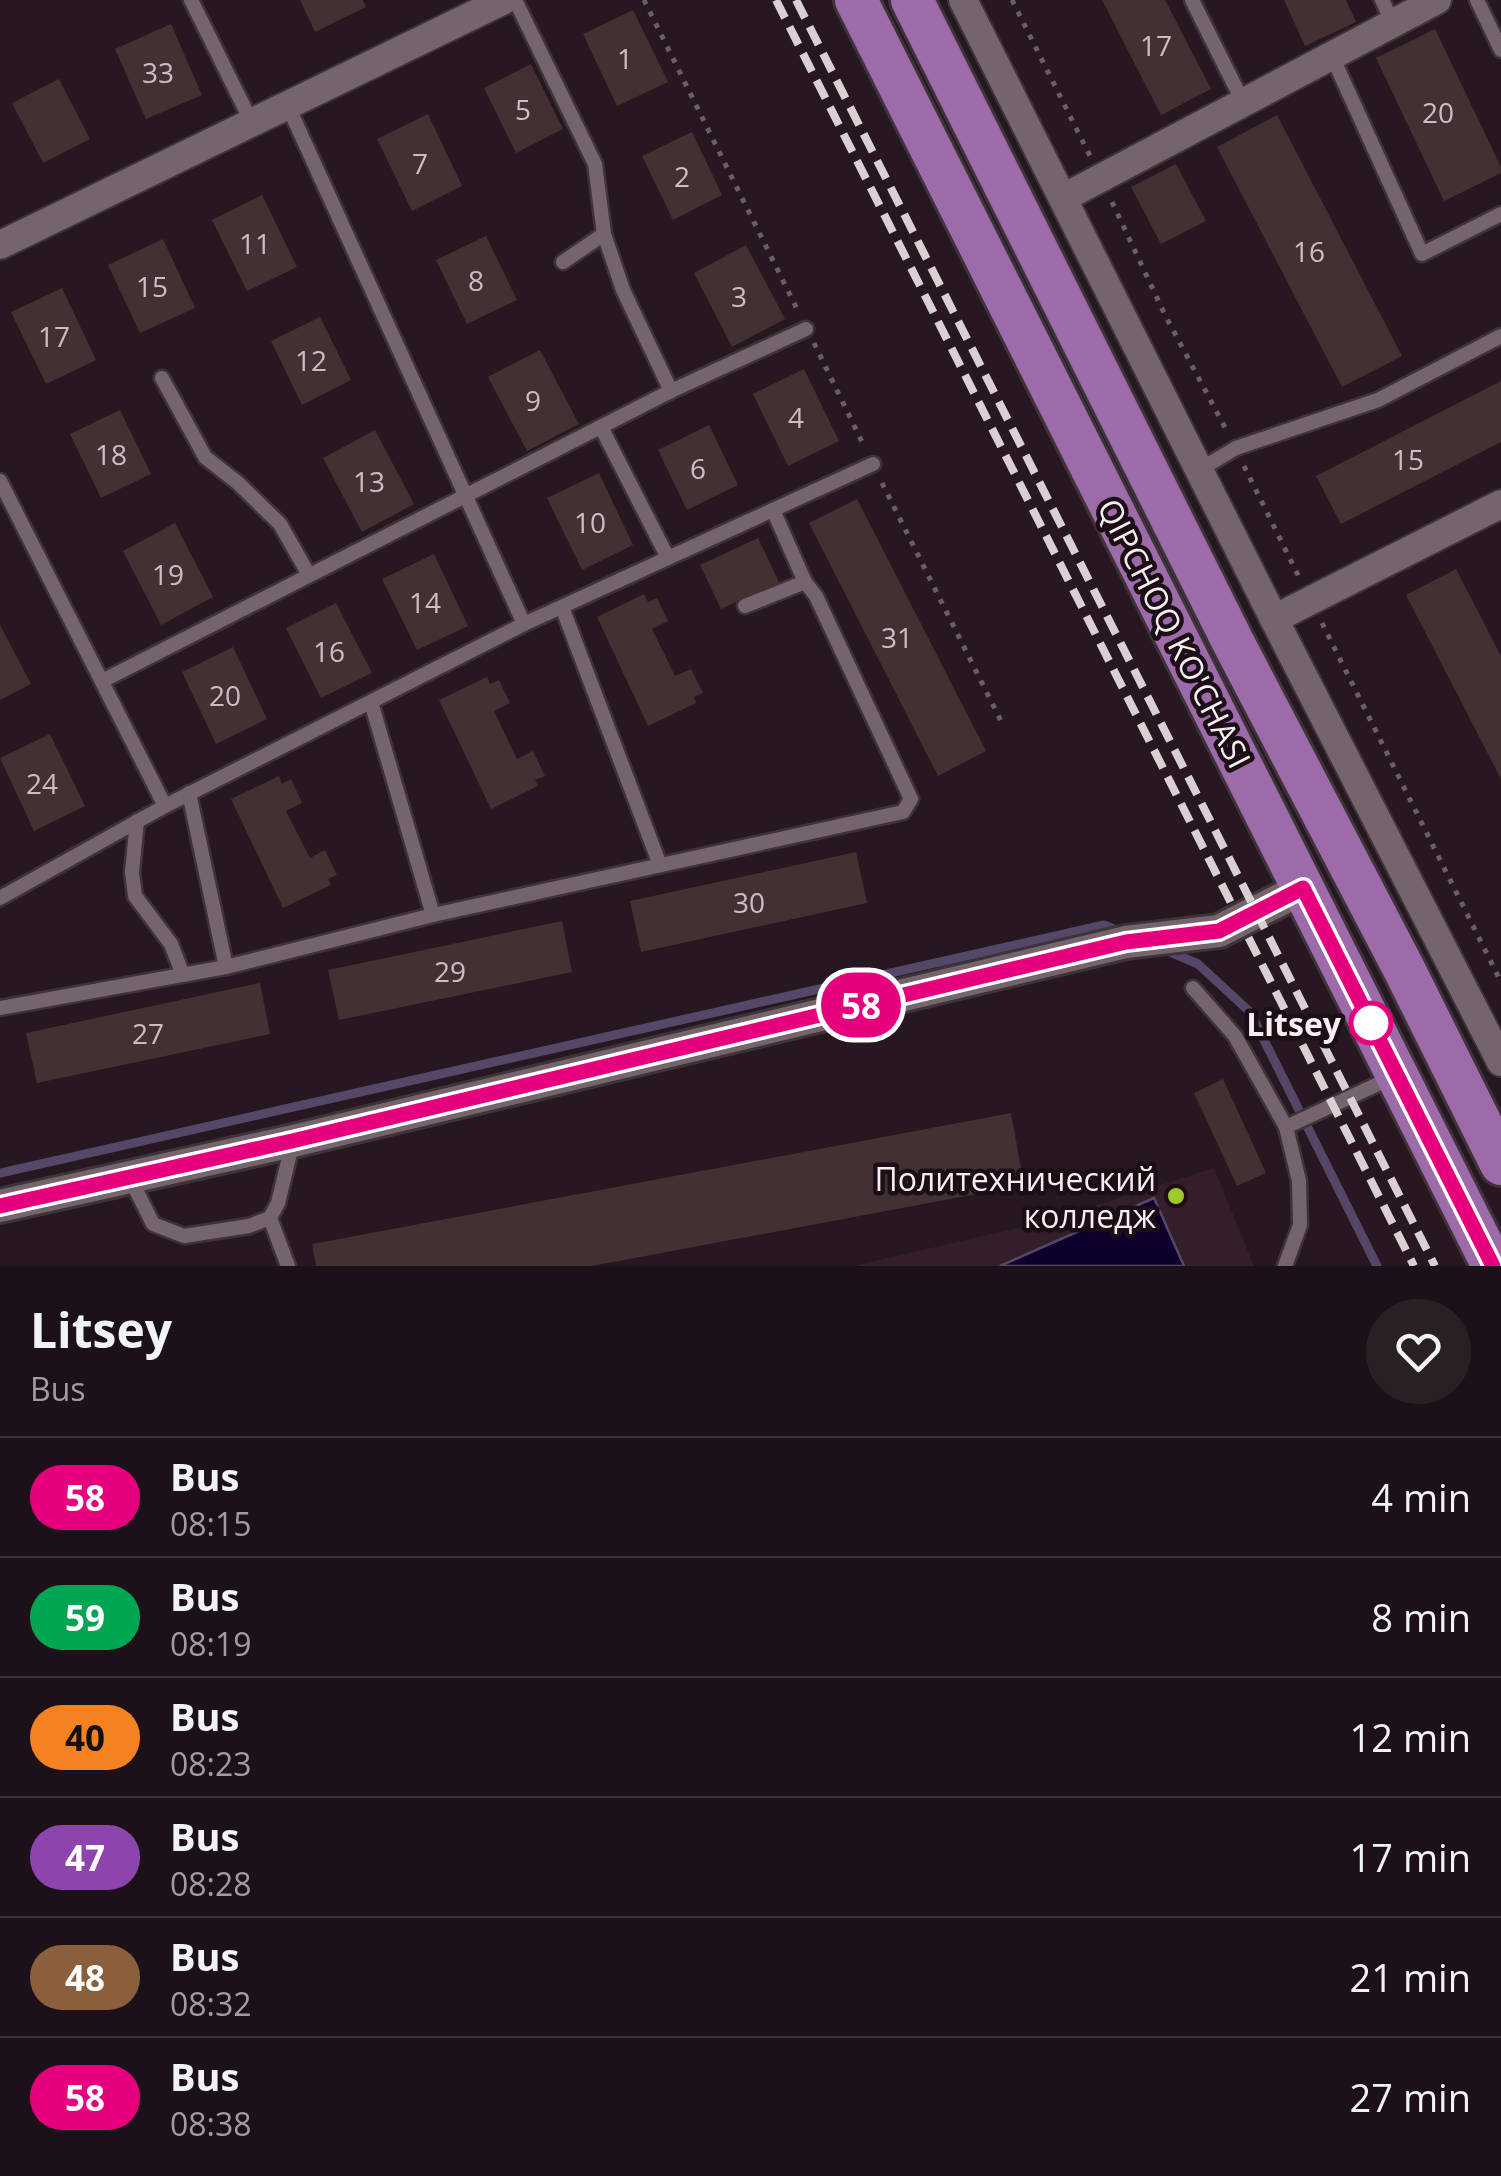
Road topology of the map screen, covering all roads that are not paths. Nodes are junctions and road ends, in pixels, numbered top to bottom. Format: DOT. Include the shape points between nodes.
graph roads {
  1 [pos="191,0"];
  2 [pos="504,0"];
  3 [pos="515,0"];
  4 [pos="856,0"];
  5 [pos="912,0"];
  6 [pos="963,0"];
  7 [pos="1192,0"];
  8 [pos="1437,0"];
  9 [pos="1477,0"];
  10 [pos="1388,11"];
  11 [pos="1501,50"];
  12 [pos="1332,56"];
  13 [pos="1244,104"];
  14 [pos="288,106"];
  15 [pos="252,124"];
  16 [pos="1063,198"];
  17 [pos="1501,214"];
  18 [pos="604,234"];
  19 [pos="0,245"];
  20 [pos="563,262"];
  21 [pos="806,329"];
  22 [pos="1501,336"];
  23 [pos="162,378"];
  24 [pos="671,392"];
  25 [pos="601,427"];
  26 [pos="873,464"];
  27 [pos="1199,470"];
  28 [pos="0,481"];
  29 [pos="465,494"];
  30 [pos="773,510"];
  31 [pos="1496,511"];
  32 [pos="668,558"];
  33 [pos="309,576"];
  34 [pos="805,582"];
  35 [pos="746,606"];
  36 [pos="562,607"];
  37 [pos="1274,619"];
  38 [pos="524,624"];
  39 [pos="102,681"];
  40 [pos="371,702"];
  41 [pos="189,793"];
  42 [pos="165,806"];
  43 [pos="137,821"];
  44 [pos="660,865"];
  45 [pos="1303,888"];
  46 [pos="0,898"];
  47 [pos="433,915"];
  48 [pos="226,967"];
  49 [pos="1404,969"];
  50 [pos="183,975"];
  51 [pos="1193,988"];
  52 [pos="1356,994"];
  53 [pos="0,1008"];
  54 [pos="1501,1062"];
  55 [pos="1397,1075"];
  56 [pos="1286,1127"];
  57 [pos="292,1141"];
  58 [pos="1501,1164"];
  59 [pos="130,1177"];
  60 [pos="0,1206"];
  61 [pos="270,1218"];
  62 [pos="288,1266"];
  63 [pos="1286,1266"];
  64 [pos="1494,1266"];
  1 -- 15 [label="lane"];
  2 -- 14 [label="street"];
  3 -- 18 [label="lane" via="595,164"];
  4 -- 45 [label="main road, QIPCHOQ KO'CHASI"];
  5 -- 49 [label="main road, QIPCHOQ KO'CHASI"];
  6 -- 16 [label="street"];
  7 -- 13 [label="lane"];
  8 -- 10 [label="street"];
  9 -- 11 [label="lane"];
  10 -- 12 [label="street"];
  12 -- 13 [label="street"];
  12 -- 17 [label="lane" via="1422,254"];
  13 -- 16 [label="street"];
  14 -- 15 [label="street"];
  14 -- 29 [label="lane"];
  15 -- 19 [label="street"];
  16 -- 27 [label="street"];
  18 -- 20 [label="lane"];
  18 -- 24 [label="lane"];
  21 -- 24 [label="lane"];
  22 -- 27 [label="lane" via="1378,400 1236,448"];
  23 -- 33 [label="lane" via="205,457 280,524"];
  24 -- 25 [label="lane"];
  25 -- 29 [label="lane"];
  25 -- 32 [label="lane"];
  26 -- 30 [label="lane"];
  27 -- 37 [label="street"];
  28 -- 39 [label="lane"];
  29 -- 33 [label="lane"];
  29 -- 38 [label="lane"];
  30 -- 32 [label="lane"];
  30 -- 34 [label="lane"];
  31 -- 37 [label="street"];
  32 -- 36 [label="lane"];
  33 -- 39 [label="lane"];
  34 -- 35 [label="lane"];
  34 -- 44 [label="lane" via="911,800 903,812"];
  36 -- 38 [label="lane"];
  36 -- 44 [label="lane"];
  37 -- 54 [label="street"];
  38 -- 40 [label="lane"];
  39 -- 42 [label="lane"];
  40 -- 41 [label="lane"];
  40 -- 47 [label="lane"];
  41 -- 42 [label="lane"];
  41 -- 48 [label="lane"];
  42 -- 43 [label="lane"];
  43 -- 46 [label="lane"];
  43 -- 50 [label="lane" via="135,896 171,944"];
  44 -- 47 [label="lane"];
  45 -- 52 [label="main road, QIPCHOQ KO'CHASI"];
  45 -- 57 [label="street" via="1219,931 1140,940"];
  47 -- 48 [label="lane"];
  48 -- 50 [label="lane"];
  49 -- 52 [label="main road"];
  49 -- 58 [label="main road, QIPCHOQ KO'CHASI"];
  50 -- 53 [label="lane"];
  51 -- 56 [label="lane" via="1235,1036"];
  52 -- 55 [label="main road, QIPCHOQ KO'CHASI"];
  55 -- 56 [label="lane"];
  55 -- 64 [label="main road, QIPCHOQ KO'CHASI"];
  56 -- 63 [label="lane" via="1299,1181 1300,1225"];
  57 -- 59 [label="street"];
  57 -- 61 [label="lane"];
  59 -- 60 [label="street"];
  59 -- 61 [label="lane" via="153,1224 184,1236"];
  61 -- 62 [label="lane"];
}
